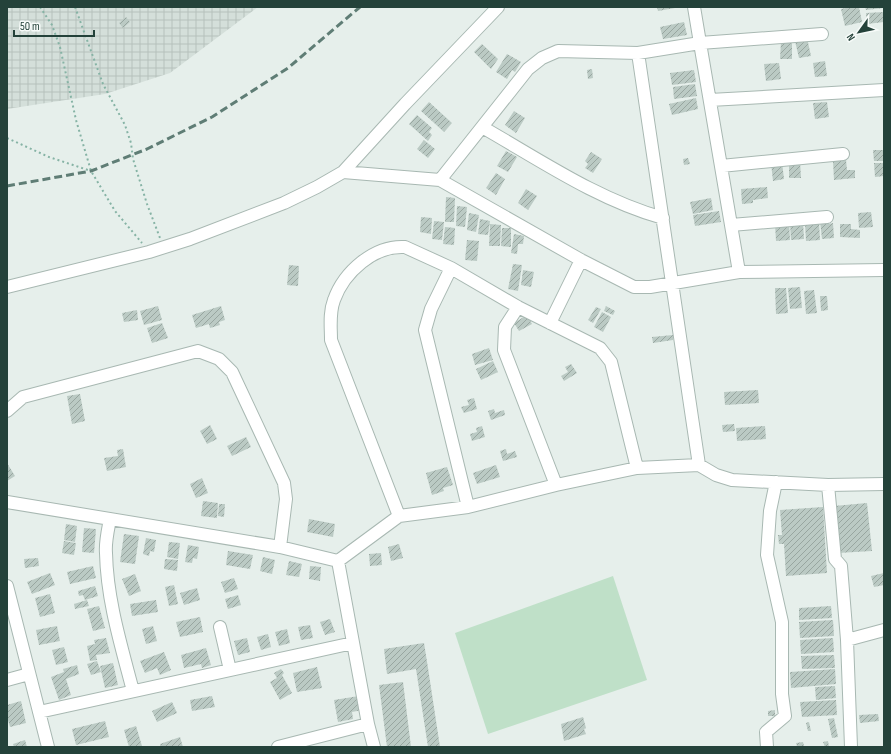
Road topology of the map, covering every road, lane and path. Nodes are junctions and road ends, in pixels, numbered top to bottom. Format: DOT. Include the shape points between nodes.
graph roads {
  1 [pos="40,7"];
  2 [pos="76,7"];
  3 [pos="498,7"];
  4 [pos="694,7"];
  5 [pos="822,34"];
  6 [pos="700,43"];
  7 [pos="638,53"];
  8 [pos="884,90"];
  9 [pos="710,100"];
  10 [pos="482,127"];
  11 [pos="7,138"];
  12 [pos="843,154"];
  13 [pos="721,166"];
  14 [pos="91,171"];
  15 [pos="343,172"];
  16 [pos="440,180"];
  17 [pos="827,217"];
  18 [pos="663,218"];
  19 [pos="731,225"];
  20 [pos="149,252"];
  21 [pos="581,260"];
  22 [pos="451,268"];
  23 [pos="884,270"];
  24 [pos="740,272"];
  25 [pos="673,284"];
  26 [pos="7,287"];
  27 [pos="518,307"];
  28 [pos="550,323"];
  29 [pos="7,411"];
  30 [pos="699,465"];
  31 [pos="636,468"];
  32 [pos="776,482"];
  33 [pos="556,484"];
  34 [pos="884,484"];
  35 [pos="828,485"];
  36 [pos="7,502"];
  37 [pos="468,507"];
  38 [pos="399,516"];
  39 [pos="110,519"];
  40 [pos="280,547"];
  41 [pos="338,561"];
  42 [pos="7,586"];
  43 [pos="220,627"];
  44 [pos="884,630"];
  45 [pos="847,640"];
  46 [pos="353,643"];
  47 [pos="230,670"];
  48 [pos="29,674"];
  49 [pos="7,680"];
  50 [pos="133,691"];
  51 [pos="39,712"];
  52 [pos="368,724"];
  53 [pos="48,747"];
  54 [pos="278,747"];
  55 [pos="374,747"];
  56 [pos="767,747"];
  57 [pos="851,747"];
  1 -- 14 [label="path" via="52,25 60,47 76,120"];
  2 -- 20 [label="path" via="103,84 125,125 133,159 162,244"];
  3 -- 15 [label="street"];
  4 -- 6 [label="street"];
  5 -- 6 [label="street"];
  6 -- 7 [label="street"];
  6 -- 9 [label="street"];
  7 -- 10 [label="street" via="558,51 542,58 528,68"];
  7 -- 18 [label="street"];
  8 -- 9 [label="street"];
  9 -- 13 [label="street"];
  10 -- 16 [label="street"];
  10 -- 18 [label="street" via="604,196 637,211"];
  11 -- 14 [label="path" via="49,157"];
  12 -- 13 [label="street"];
  13 -- 19 [label="street"];
  14 -- 20 [label="path" via="115,211"];
  15 -- 16 [label="street"];
  15 -- 20 [label="street" via="284,203"];
  16 -- 21 [label="street"];
  17 -- 19 [label="street"];
  18 -- 25 [label="street"];
  19 -- 24 [label="street"];
  20 -- 26 [label="street"];
  21 -- 25 [label="street" via="634,288"];
  21 -- 28 [label="street"];
  22 -- 27 [label="street"];
  22 -- 37 [label="street" via="431,309 425,330"];
  22 -- 38 [label="street" via="405,247 388,249 364,260 347,278 334,299 331,313 331,340"];
  23 -- 24 [label="street"];
  24 -- 25 [label="street"];
  25 -- 30 [label="street"];
  27 -- 28 [label="street"];
  27 -- 33 [label="street" via="505,327 504,350"];
  28 -- 31 [label="street" via="607,354"];
  29 -- 40 [label="street" via="23,397 198,351 219,359 232,372 284,483 286,499"];
  30 -- 31 [label="street"];
  30 -- 32 [label="street" via="716,475 732,480"];
  31 -- 33 [label="street"];
  32 -- 35 [label="street"];
  32 -- 56 [label="street" via="770,511 767,555 782,622 782,694 785,716 766,732"];
  33 -- 37 [label="street"];
  34 -- 35 [label="street"];
  35 -- 45 [label="street" via="835,559 841,566"];
  36 -- 39 [label="street"];
  37 -- 38 [label="street"];
  38 -- 41 [label="street"];
  39 -- 40 [label="street"];
  39 -- 50 [label="street" via="106,551 107,582 112,613"];
  40 -- 41 [label="street"];
  41 -- 46 [label="street"];
  42 -- 48 [label="street"];
  43 -- 47 [label="street"];
  44 -- 45 [label="street"];
  45 -- 57 [label="street"];
  46 -- 47 [label="street"];
  46 -- 52 [label="street"];
  47 -- 50 [label="street"];
  48 -- 49 [label="street"];
  48 -- 51 [label="street"];
  50 -- 51 [label="street"];
  51 -- 53 [label="street"];
  52 -- 54 [label="street"];
  52 -- 55 [label="street"];
}
